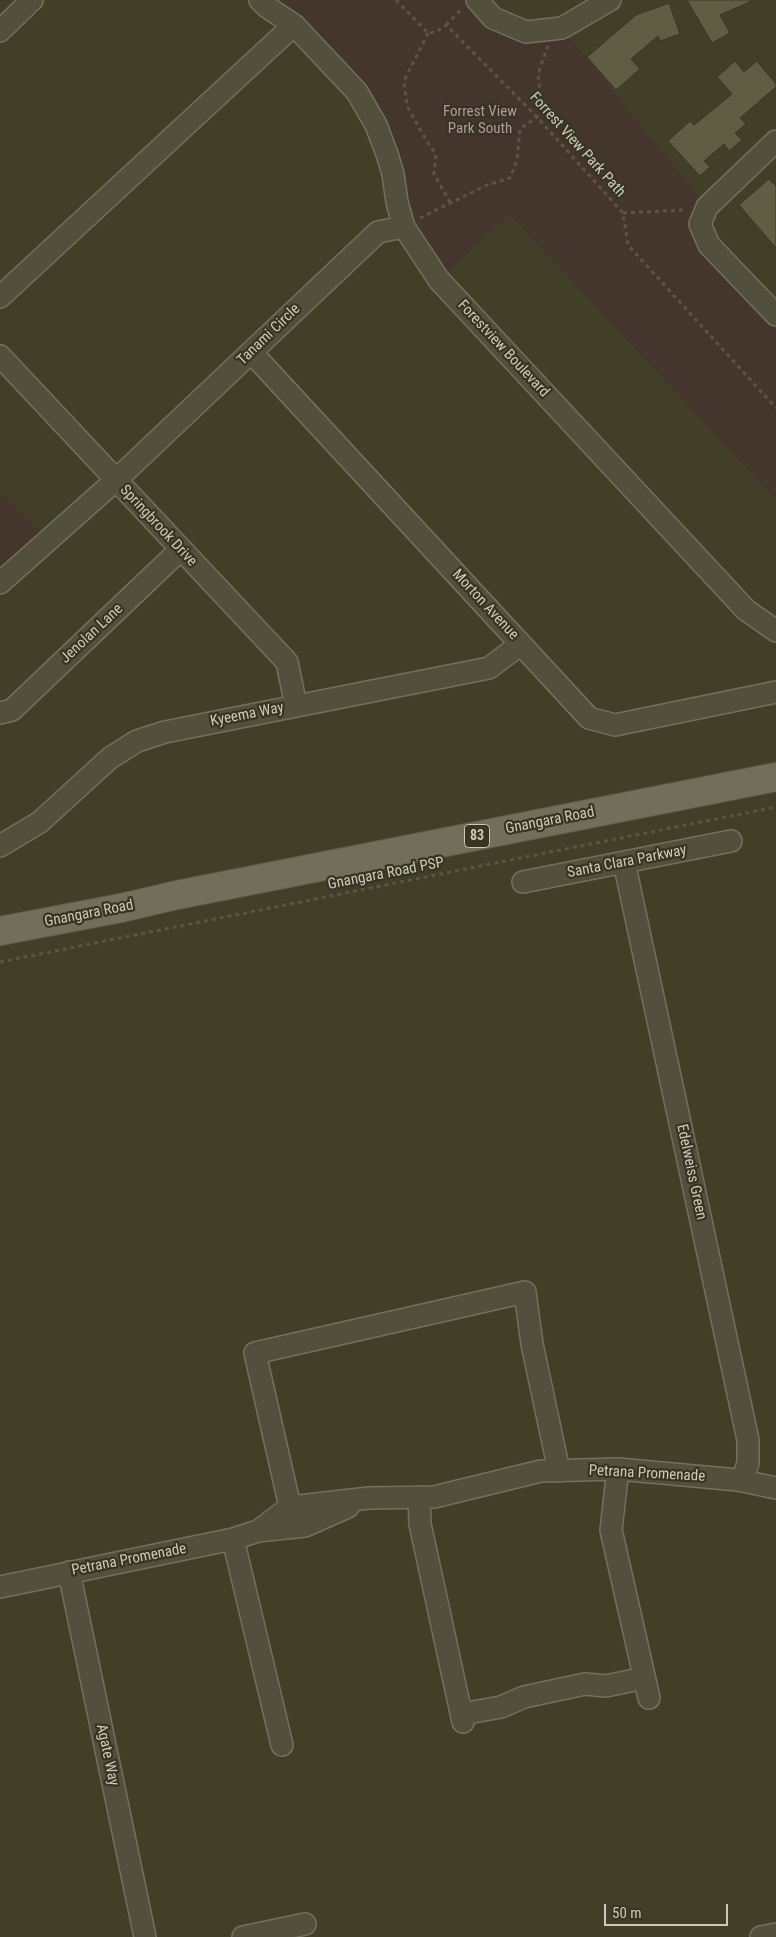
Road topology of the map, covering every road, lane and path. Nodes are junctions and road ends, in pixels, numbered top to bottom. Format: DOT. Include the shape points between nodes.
graph roads {
  1 [pos="32,0"];
  2 [pos="260,0"];
  3 [pos="279,0"];
  4 [pos="396,0"];
  5 [pos="610,0"];
  6 [pos="471,3"];
  7 [pos="446,24"];
  8 [pos="294,25"];
  9 [pos="552,29"];
  10 [pos="0,30"];
  11 [pos="428,33"];
  12 [pos="537,117"];
  13 [pos="776,141"];
  14 [pos="450,202"];
  15 [pos="706,207"];
  16 [pos="624,213"];
  17 [pos="404,227"];
  18 [pos="0,296"];
  19 [pos="776,315"];
  20 [pos="251,352"];
  21 [pos="0,356"];
  22 [pos="776,408"];
  23 [pos="116,480"];
  24 [pos="180,550"];
  25 [pos="0,582"];
  26 [pos="776,631"];
  27 [pos="521,644"];
  28 [pos="776,692"];
  29 [pos="296,706"];
  30 [pos="0,713"];
  31 [pos="776,777"];
  32 [pos="776,807"];
  33 [pos="732,841"];
  34 [pos="0,846"];
  35 [pos="624,862"];
  36 [pos="523,882"];
  37 [pos="178,895"];
  38 [pos="0,918"];
  39 [pos="0,931"];
  40 [pos="0,962"];
  41 [pos="618,1469"];
  42 [pos="559,1471"];
  43 [pos="742,1481"];
  44 [pos="776,1488"];
  45 [pos="419,1497"];
  46 [pos="369,1498"];
  47 [pos="290,1508"];
  48 [pos="258,1531"];
  49 [pos="233,1539"];
  50 [pos="69,1572"];
  51 [pos="0,1587"];
  52 [pos="282,1745"];
  53 [pos="305,1924"];
  54 [pos="776,1934"];
  55 [pos="145,1937"];
  56 [pos="243,1937"];
  57 [pos="761,1937"];
  1 -- 10 [label="street"];
  2 -- 8 [label="street, Forestview Boulevard"];
  3 -- 8 [label="street, Forestview Boulevard"];
  4 -- 11 [label="path"];
  5 -- 9 [label="street" via="562,28"];
  6 -- 7 [label="path"];
  6 -- 9 [label="street" via="493,18 526,32"];
  7 -- 11 [label="path" via="436,32"];
  7 -- 12 [label="path, Forrest View Park Path"];
  8 -- 17 [label="street, Forestview Boulevard" via="357,92 376,125 393,174"];
  8 -- 18 [label="street"];
  9 -- 12 [label="path" via="538,74 541,104"];
  11 -- 14 [label="path" via="404,80 407,106 436,154 434,174"];
  12 -- 14 [label="path" via="520,129 517,160 510,178"];
  12 -- 16 [label="path, Forrest View Park Path"];
  13 -- 15 [label="street"];
  14 -- 17 [label="path"];
  15 -- 16 [label="path" via="675,212"];
  15 -- 19 [label="street" via="700,224 709,245"];
  16 -- 22 [label="path, Forrest View Park Path" via="628,245"];
  17 -- 20 [label="street, Tanami Circle" via="378,232"];
  17 -- 26 [label="street, Forestview Boulevard" via="438,280 746,610"];
  20 -- 23 [label="street, Tanami Circle"];
  20 -- 27 [label="street, Morton Avenue"];
  21 -- 23 [label="street, Springbrook Drive"];
  23 -- 24 [label="street, Springbrook Drive"];
  23 -- 25 [label="street, Tanami Circle"];
  24 -- 29 [label="street, Springbrook Drive" via="287,662"];
  24 -- 30 [label="street, Jenolan Lane" via="12,710"];
  27 -- 28 [label="street, Morton Avenue" via="589,718 615,725"];
  27 -- 29 [label="street, Kyeema Way" via="489,668"];
  29 -- 34 [label="street, Kyeema Way" via="165,732 137,741 110,758 40,822"];
  31 -- 37 [label="main road, Gnangara Road / 83"];
  32 -- 40 [label="path, Gnangara Road PSP"];
  33 -- 35 [label="street, Santa Clara Parkway"];
  35 -- 36 [label="street, Santa Clara Parkway"];
  35 -- 43 [label="street, Edelweiss Green" via="748,1440 748,1463"];
  37 -- 38 [label="main road, Gnangara Road / 83" via="111,901"];
  37 -- 39 [label="main road, Gnangara Road / 83"];
  41 -- 42 [label="street, Petrana Promenade"];
  41 -- 43 [label="street, Petrana Promenade"];
  41 -- 45 [label="street" via="610,1530 647,1688 585,1684 524,1697 463,1718 420,1524"];
  42 -- 45 [label="street, Petrana Promenade" via="541,1471 434,1497"];
  42 -- 47 [label="street" via="532,1344 525,1292 255,1353"];
  43 -- 44 [label="street, Petrana Promenade"];
  45 -- 46 [label="street, Petrana Promenade"];
  46 -- 47 [label="street, Petrana Promenade"];
  46 -- 48 [label="street" via="305,1526"];
  47 -- 48 [label="street"];
  48 -- 49 [label="street, Petrana Promenade"];
  49 -- 50 [label="street, Petrana Promenade"];
  49 -- 52 [label="street"];
  50 -- 51 [label="street, Petrana Promenade"];
  50 -- 55 [label="street, Agate Way"];
  53 -- 56 [label="street"];
  54 -- 57 [label="street"];
}
